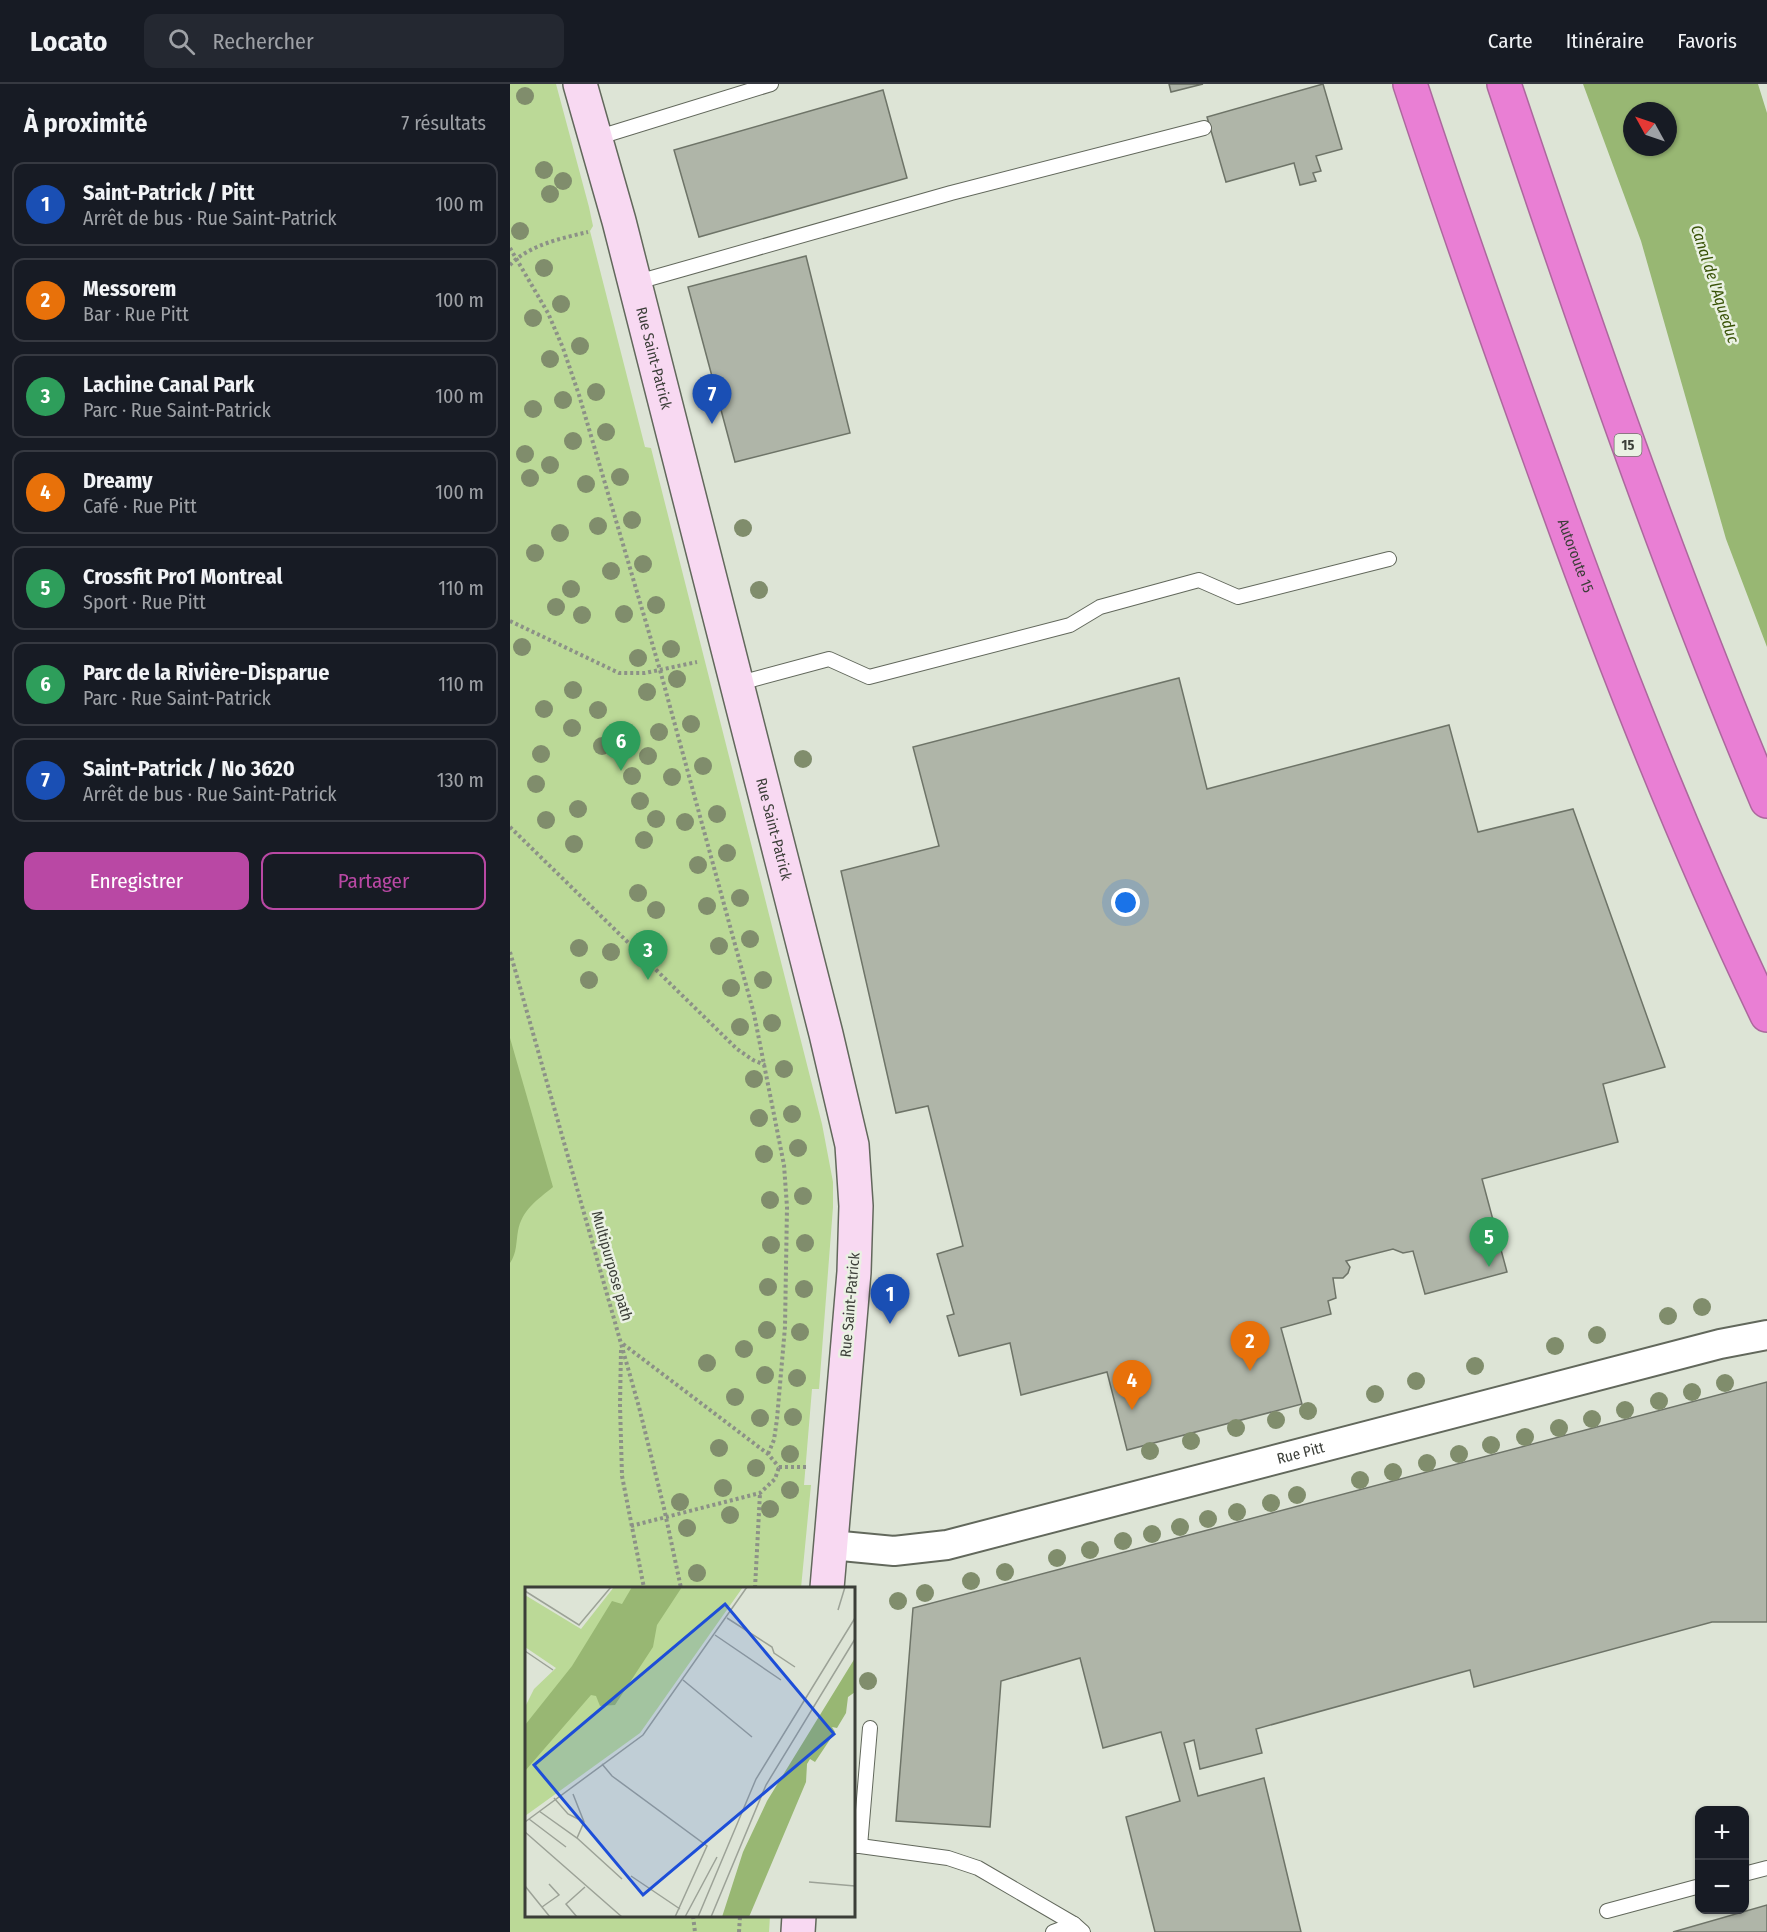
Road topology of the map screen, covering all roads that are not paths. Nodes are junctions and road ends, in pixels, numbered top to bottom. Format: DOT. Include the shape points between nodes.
graph roads {
  1 [pos="580,84"];
  2 [pos="771,84"];
  3 [pos="1410,84"];
  4 [pos="1504,84"];
  5 [pos="1204,128"];
  6 [pos="596,138"];
  7 [pos="634,283"];
  8 [pos="1389,559"];
  9 [pos="736,684"];
  10 [pos="1767,801"];
  11 [pos="1767,1015"];
  12 [pos="1767,1335"];
  13 [pos="831,1545"];
  14 [pos="827,1587"];
  15 [pos="870,1728"];
  16 [pos="856,1846"];
  17 [pos="1767,1868"];
  18 [pos="1749,1873"];
  19 [pos="1695,1887"];
  20 [pos="1607,1911"];
  21 [pos="800,1917"];
  22 [pos="1079,1928"];
  23 [pos="798,1932"];
  24 [pos="1053,1932"];
  1 -- 6 [label="main road, Rue Saint-Patrick"];
  2 -- 6 [label="lane"];
  3 -- 11 [label="highway, Autoroute 15" via="1518,399 1624,687 1695,858"];
  4 -- 10 [label="highway, 15" via="1647,496"];
  5 -- 7 [label="lane" via="951,193"];
  6 -- 7 [label="main road, Rue Saint-Patrick"];
  7 -- 9 [label="main road, Rue Saint-Patrick"];
  8 -- 9 [label="lane" via="1238,597 1199,580 1100,607 1070,625 869,677 829,659"];
  9 -- 13 [label="main road, Rue Saint-Patrick" via="847,1116 855,1172 854,1272"];
  12 -- 13 [label="street, Rue Pitt" via="947,1545 894,1551"];
  13 -- 14 [label="main road, Rue Saint-Patrick"];
  15 -- 16 [label="lane"];
  16 -- 22 [label="lane" via="948,1858 978,1868"];
  17 -- 18 [label="lane"];
  19 -- 20 [label="lane"];
  21 -- 23 [label="main road"];
  22 -- 24 [label="lane"];
}
